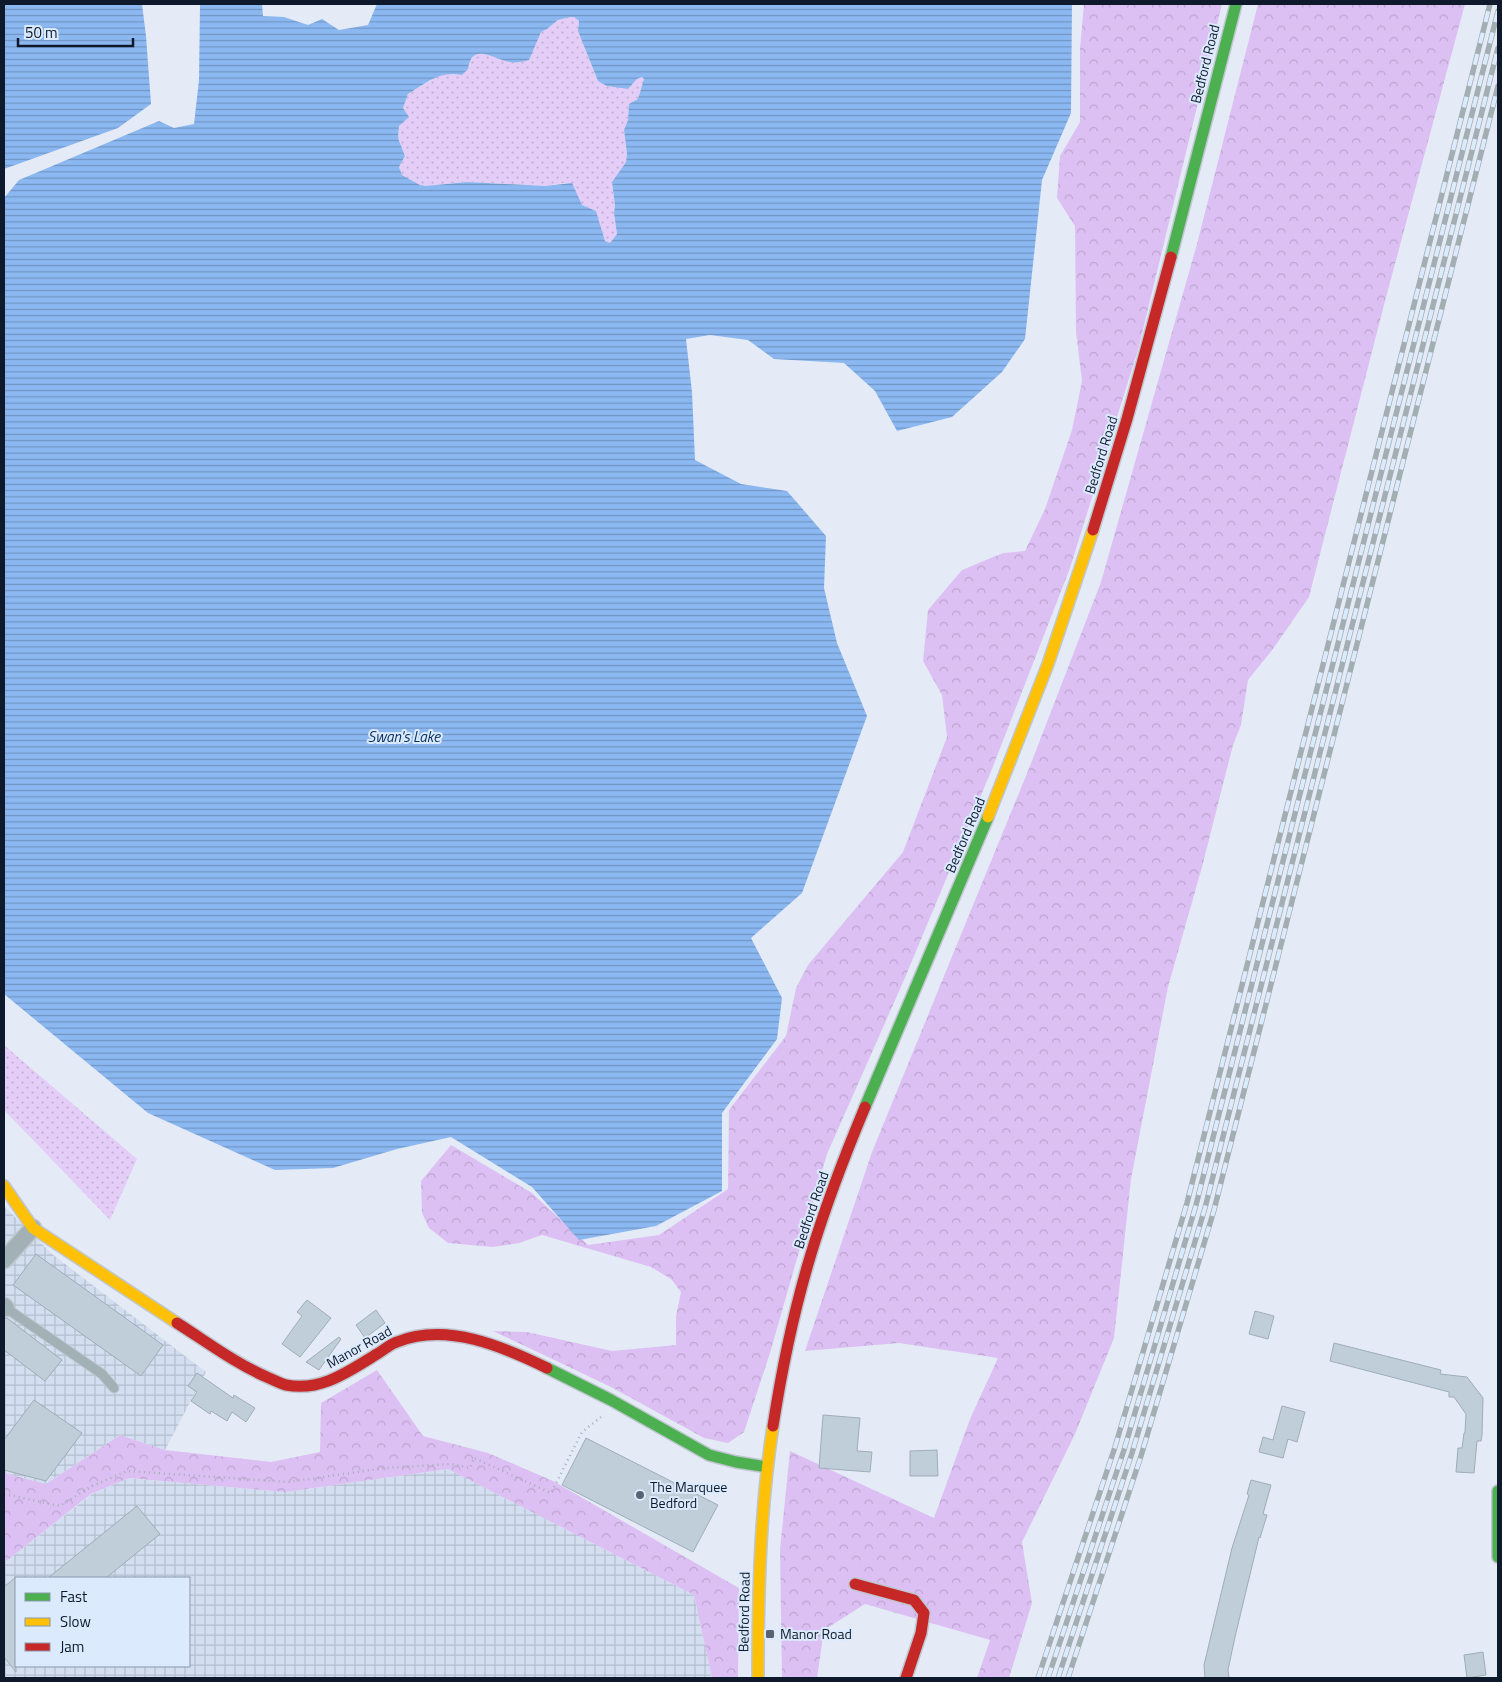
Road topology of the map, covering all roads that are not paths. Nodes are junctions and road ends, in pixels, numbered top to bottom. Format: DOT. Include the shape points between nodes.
graph roads {
  1 [pos="1236,4"];
  2 [pos="4,1186"];
  3 [pos="33,1228"];
  4 [pos="4,1260"];
  5 [pos="5,1307"];
  6 [pos="114,1388"];
  7 [pos="767,1467"];
  8 [pos="1498,1491"];
  9 [pos="1498,1556"];
  10 [pos="855,1584"];
  11 [pos="758,1678"];
  12 [pos="906,1678"];
  1 -- 7 [label="main road, Bedford Road" via="1142,372 1109,483 1048,664 1000,791 855,1130 825,1214 800,1293 783,1367"];
  2 -- 3 [label="main road, Manor Road"];
  3 -- 4 [label="street"];
  3 -- 7 [label="main road, Manor Road" via="222,1352 286,1386 315,1386 341,1376 396,1342 421,1334 448,1334 530,1360 611,1400 709,1455"];
  5 -- 6 [label="lane" via="102,1374"];
  7 -- 11 [label="main road, Bedford Road" via="760,1532"];
  8 -- 9 [label="main road"];
  10 -- 12 [label="main road" via="914,1600 924,1613"];
}
